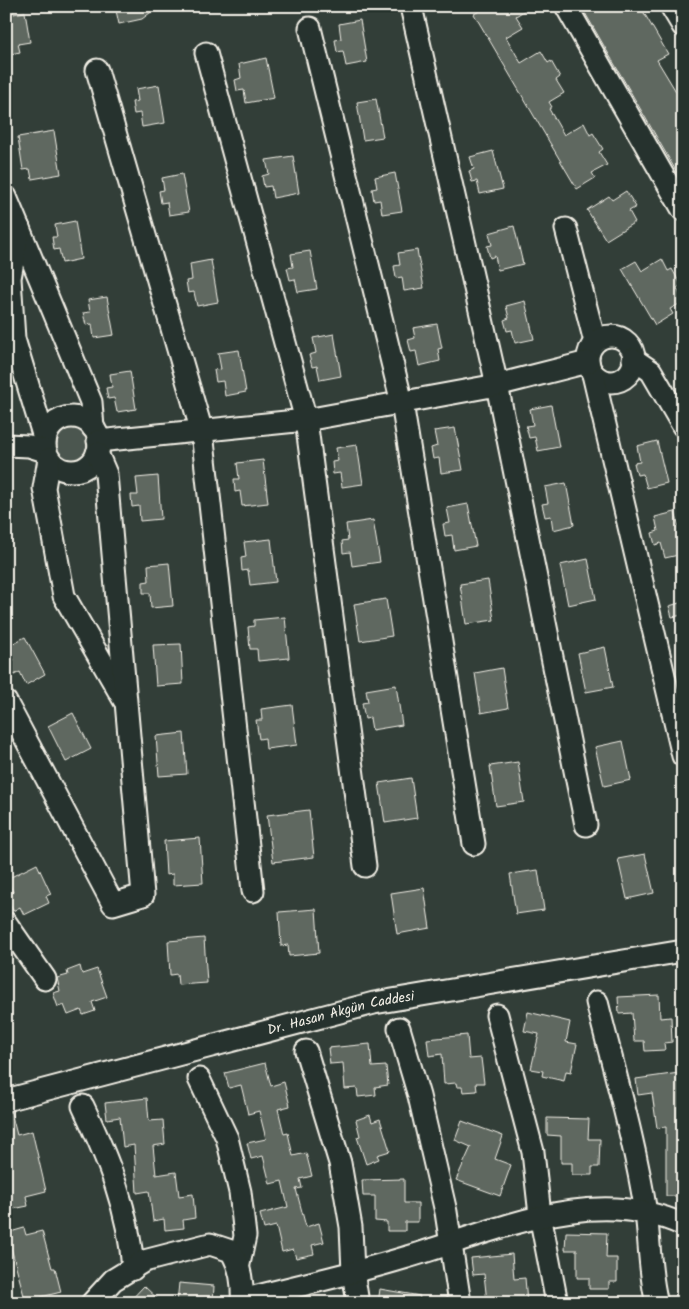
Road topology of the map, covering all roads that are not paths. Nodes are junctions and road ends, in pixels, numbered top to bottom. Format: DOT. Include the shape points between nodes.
graph roads {
  1 [pos="566,6"];
  2 [pos="672,6"];
  3 [pos="412,10"];
  4 [pos="683,26"];
  5 [pos="310,28"];
  6 [pos="206,53"];
  7 [pos="97,70"];
  8 [pos="6,198"];
  9 [pos="683,210"];
  10 [pos="19,227"];
  11 [pos="566,230"];
  12 [pos="592,359"];
  13 [pos="633,359"];
  14 [pos="497,385"];
  15 [pos="402,403"];
  16 [pos="306,420"];
  17 [pos="683,426"];
  18 [pos="202,432"];
  19 [pos="96,441"];
  20 [pos="6,445"];
  21 [pos="46,450"];
  22 [pos="6,702"];
  23 [pos="128,706"];
  24 [pos="683,756"];
  25 [pos="586,825"];
  26 [pos="474,844"];
  27 [pos="365,866"];
  28 [pos="253,891"];
  29 [pos="6,922"];
  30 [pos="683,951"];
  31 [pos="44,979"];
  32 [pos="597,1002"];
  33 [pos="497,1015"];
  34 [pos="400,1028"];
  35 [pos="306,1051"];
  36 [pos="199,1079"];
  37 [pos="6,1100"];
  38 [pos="83,1106"];
  39 [pos="646,1214"];
  40 [pos="540,1215"];
  41 [pos="683,1225"];
  42 [pos="450,1245"];
  43 [pos="239,1264"];
  44 [pos="133,1269"];
  45 [pos="353,1272"];
  46 [pos="242,1302"];
  47 [pos="92,1303"];
  48 [pos="358,1303"];
  49 [pos="460,1303"];
  50 [pos="557,1303"];
  51 [pos="657,1303"];
  1 -- 9 [label="street"];
  2 -- 4 [label="street"];
  3 -- 14 [label="street"];
  5 -- 15 [label="street"];
  6 -- 16 [label="street"];
  7 -- 18 [label="street"];
  8 -- 10 [label="street"];
  10 -- 19 [label="street" via="91,402"];
  10 -- 21 [label="street" via="10,278 14,339"];
  11 -- 12 [label="street"];
  12 -- 13 [label="street" via="608,336 623,340 632,351"];
  12 -- 13 [label="street" via="605,382 619,381 630,372"];
  12 -- 14 [label="street"];
  12 -- 24 [label="street"];
  13 -- 17 [label="street" via="651,371"];
  14 -- 15 [label="street"];
  14 -- 25 [label="street"];
  15 -- 16 [label="street"];
  15 -- 26 [label="street"];
  16 -- 18 [label="street"];
  16 -- 27 [label="street"];
  18 -- 19 [label="street"];
  18 -- 28 [label="street"];
  19 -- 21 [label="street" via="93,461 79,470 62,470"];
  19 -- 21 [label="street" via="86,422 69,417 53,425"];
  19 -- 23 [label="street" via="106,474"];
  20 -- 21 [label="street"];
  21 -- 23 [label="street" via="44,488 64,596"];
  22 -- 23 [label="street" via="113,904 143,895"];
  29 -- 31 [label="street"];
  30 -- 37 [label="street, Dr. Hasan Akgün Caddesi" via="374,1003"];
  32 -- 39 [label="street" via="630,1132"];
  33 -- 40 [label="street" via="533,1152"];
  34 -- 42 [label="street" via="424,1115 446,1212"];
  35 -- 45 [label="street" via="340,1163 351,1227"];
  36 -- 43 [label="street" via="227,1138 240,1192 245,1236"];
  38 -- 44 [label="street" via="119,1193 131,1241"];
  39 -- 40 [label="street" via="611,1209"];
  39 -- 41 [label="street"];
  39 -- 51 [label="street" via="651,1280"];
  40 -- 42 [label="street"];
  40 -- 50 [label="street"];
  42 -- 45 [label="street"];
  42 -- 49 [label="street"];
  43 -- 44 [label="street" via="231,1251 210,1244 144,1261"];
  43 -- 46 [label="street"];
  44 -- 47 [label="street" via="113,1280"];
  45 -- 46 [label="street"];
  45 -- 48 [label="street"];
}
